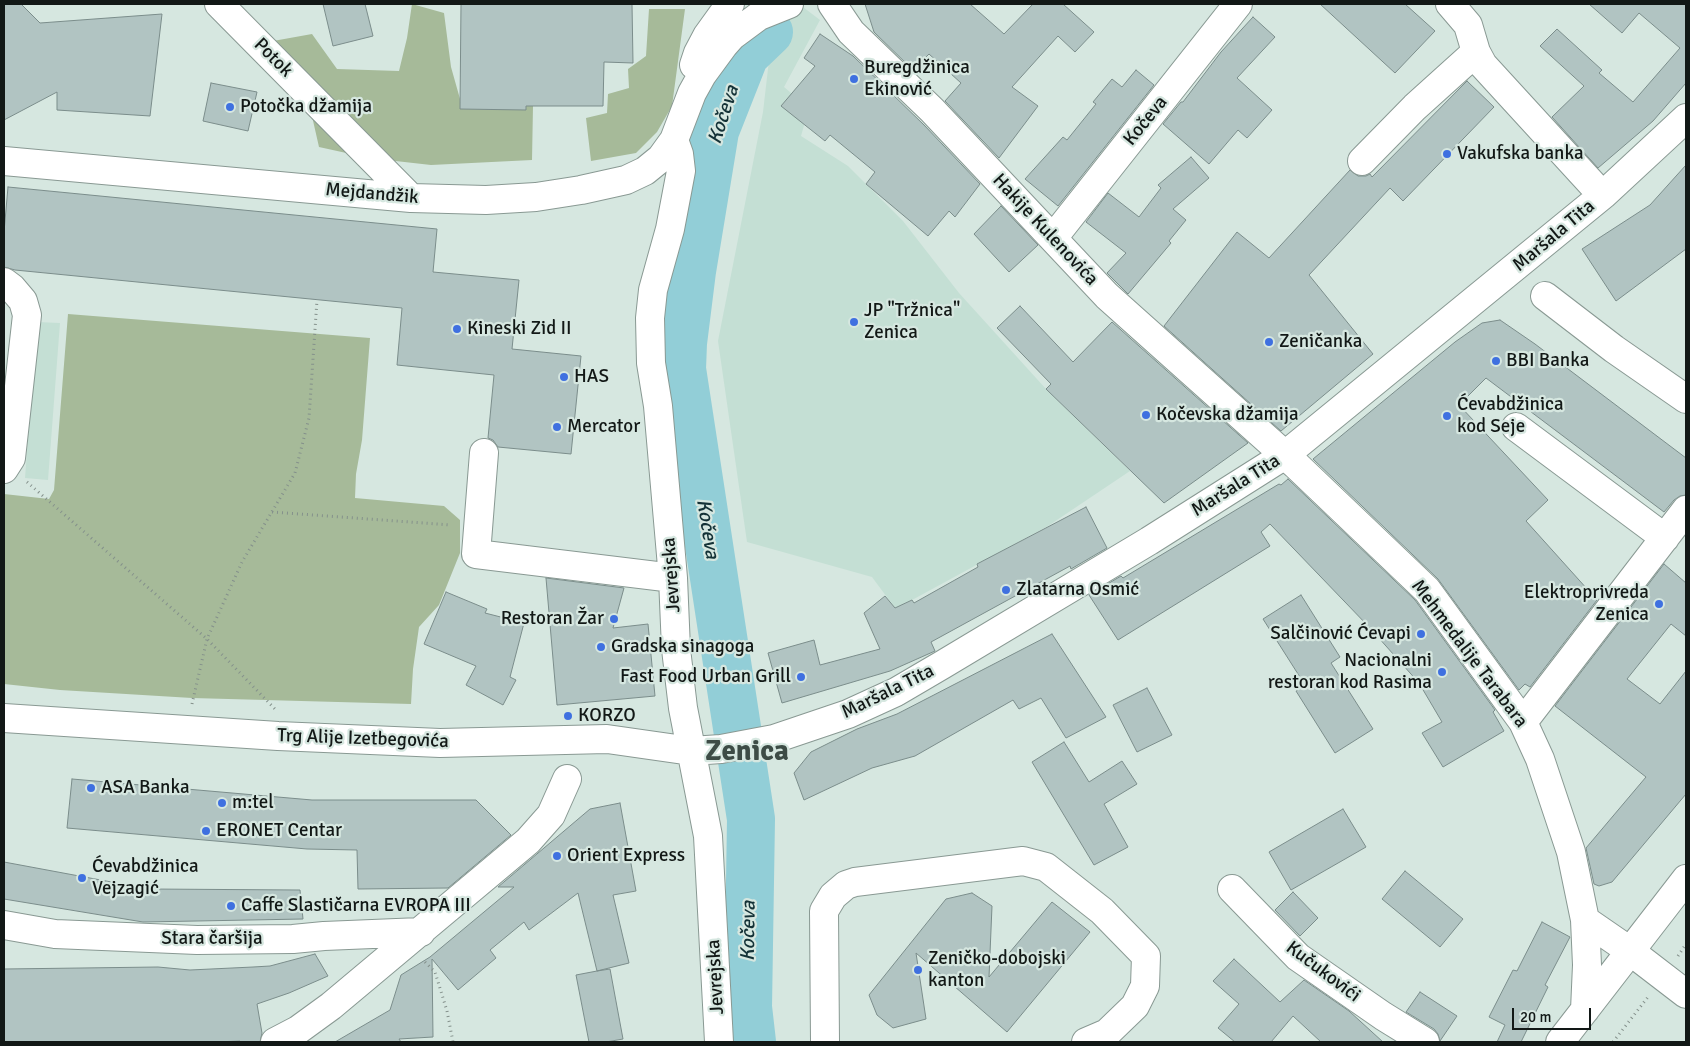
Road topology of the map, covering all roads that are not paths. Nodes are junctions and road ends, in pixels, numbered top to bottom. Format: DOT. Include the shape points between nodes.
graph roads {
  1 [pos="219,4"];
  2 [pos="730,4"];
  3 [pos="789,4"];
  4 [pos="798,4"];
  5 [pos="818,4"];
  6 [pos="832,4"];
  7 [pos="1238,4"];
  8 [pos="1450,4"];
  9 [pos="1476,52"];
  10 [pos="692,93"];
  11 [pos="1686,118"];
  12 [pos="674,140"];
  13 [pos="4,160"];
  14 [pos="1362,162"];
  15 [pos="1592,184"];
  16 [pos="411,198"];
  17 [pos="1053,238"];
  18 [pos="4,282"];
  19 [pos="1545,296"];
  20 [pos="1686,399"];
  21 [pos="1516,427"];
  22 [pos="1279,449"];
  23 [pos="484,454"];
  24 [pos="6,467"];
  25 [pos="1686,510"];
  26 [pos="1665,538"];
  27 [pos="673,578"];
  28 [pos="4,718"];
  29 [pos="1523,722"];
  30 [pos="721,749"];
  31 [pos="691,751"];
  32 [pos="567,779"];
  33 [pos="1686,879"];
  34 [pos="1232,889"];
  35 [pos="1585,920"];
  36 [pos="4,925"];
  37 [pos="414,938"];
  38 [pos="1630,951"];
  39 [pos="1686,994"];
  40 [pos="1585,1010"];
  41 [pos="275,1042"];
  42 [pos="719,1042"];
  43 [pos="825,1042"];
  44 [pos="1086,1042"];
  45 [pos="1425,1042"];
  46 [pos="1560,1042"];
  1 -- 16 [label="street, Potok"];
  2 -- 10 [label="street" via="698,53"];
  3 -- 10 [label="street" via="759,16 732,36 714,57"];
  4 -- 5 [label="street"];
  6 -- 17 [label="street, Hakije Kulenovića" via="851,32 932,110"];
  7 -- 17 [label="street, Kočeva"];
  8 -- 9 [label="street" via="1468,25"];
  9 -- 14 [label="street" via="1415,107"];
  9 -- 15 [label="street" via="1482,65"];
  10 -- 12 [label="street, Mejdandžik"];
  11 -- 22 [label="street, Maršala Tita" via="1603,196"];
  12 -- 16 [label="street, Mejdandžik" via="646,171 617,182 536,197 486,200"];
  12 -- 27 [label="street, Jevrejska" via="681,170 670,229 653,290 650,318 651,362 658,406"];
  13 -- 16 [label="street, Mejdandžik"];
  17 -- 22 [label="street, Hakije Kulenovića" via="1107,296"];
  18 -- 24 [label="street" via="23,301 27,315 11,458"];
  19 -- 20 [label="street"];
  21 -- 26 [label="street"];
  22 -- 29 [label="street, Mehmedalije Tarabara" via="1427,590"];
  22 -- 30 [label="street, Maršala Tita" via="1149,541 896,692 848,714 774,739"];
  23 -- 27 [label="street" via="476,554"];
  25 -- 26 [label="street"];
  26 -- 29 [label="street"];
  27 -- 31 [label="street, Jevrejska" via="676,649"];
  28 -- 31 [label="street, Trg Alije Izetbegovića" via="186,731 440,743 607,740"];
  29 -- 35 [label="street, Mehmedalije Tarabara" via="1540,759 1571,852"];
  30 -- 31 [label="street, Trg Alije Izetbegovića"];
  31 -- 42 [label="street, Jevrejska" via="708,836"];
  32 -- 37 [label="street" via="551,815 528,841"];
  33 -- 38 [label="street"];
  34 -- 45 [label="street, Kučukovići" via="1298,957"];
  35 -- 38 [label="street"];
  35 -- 40 [label="street, Mehmedalije Tarabara" via="1588,965"];
  36 -- 37 [label="street, Stara čaršija" via="55,934 111,938"];
  37 -- 41 [label="street" via="331,1006"];
  38 -- 39 [label="street"];
  38 -- 40 [label="street"];
  40 -- 46 [label="street"];
  43 -- 44 [label="street" via="824,912 833,896 855,882 1023,861 1046,867 1102,911 1146,956 1145,986 1135,1006 1106,1033"];
}
